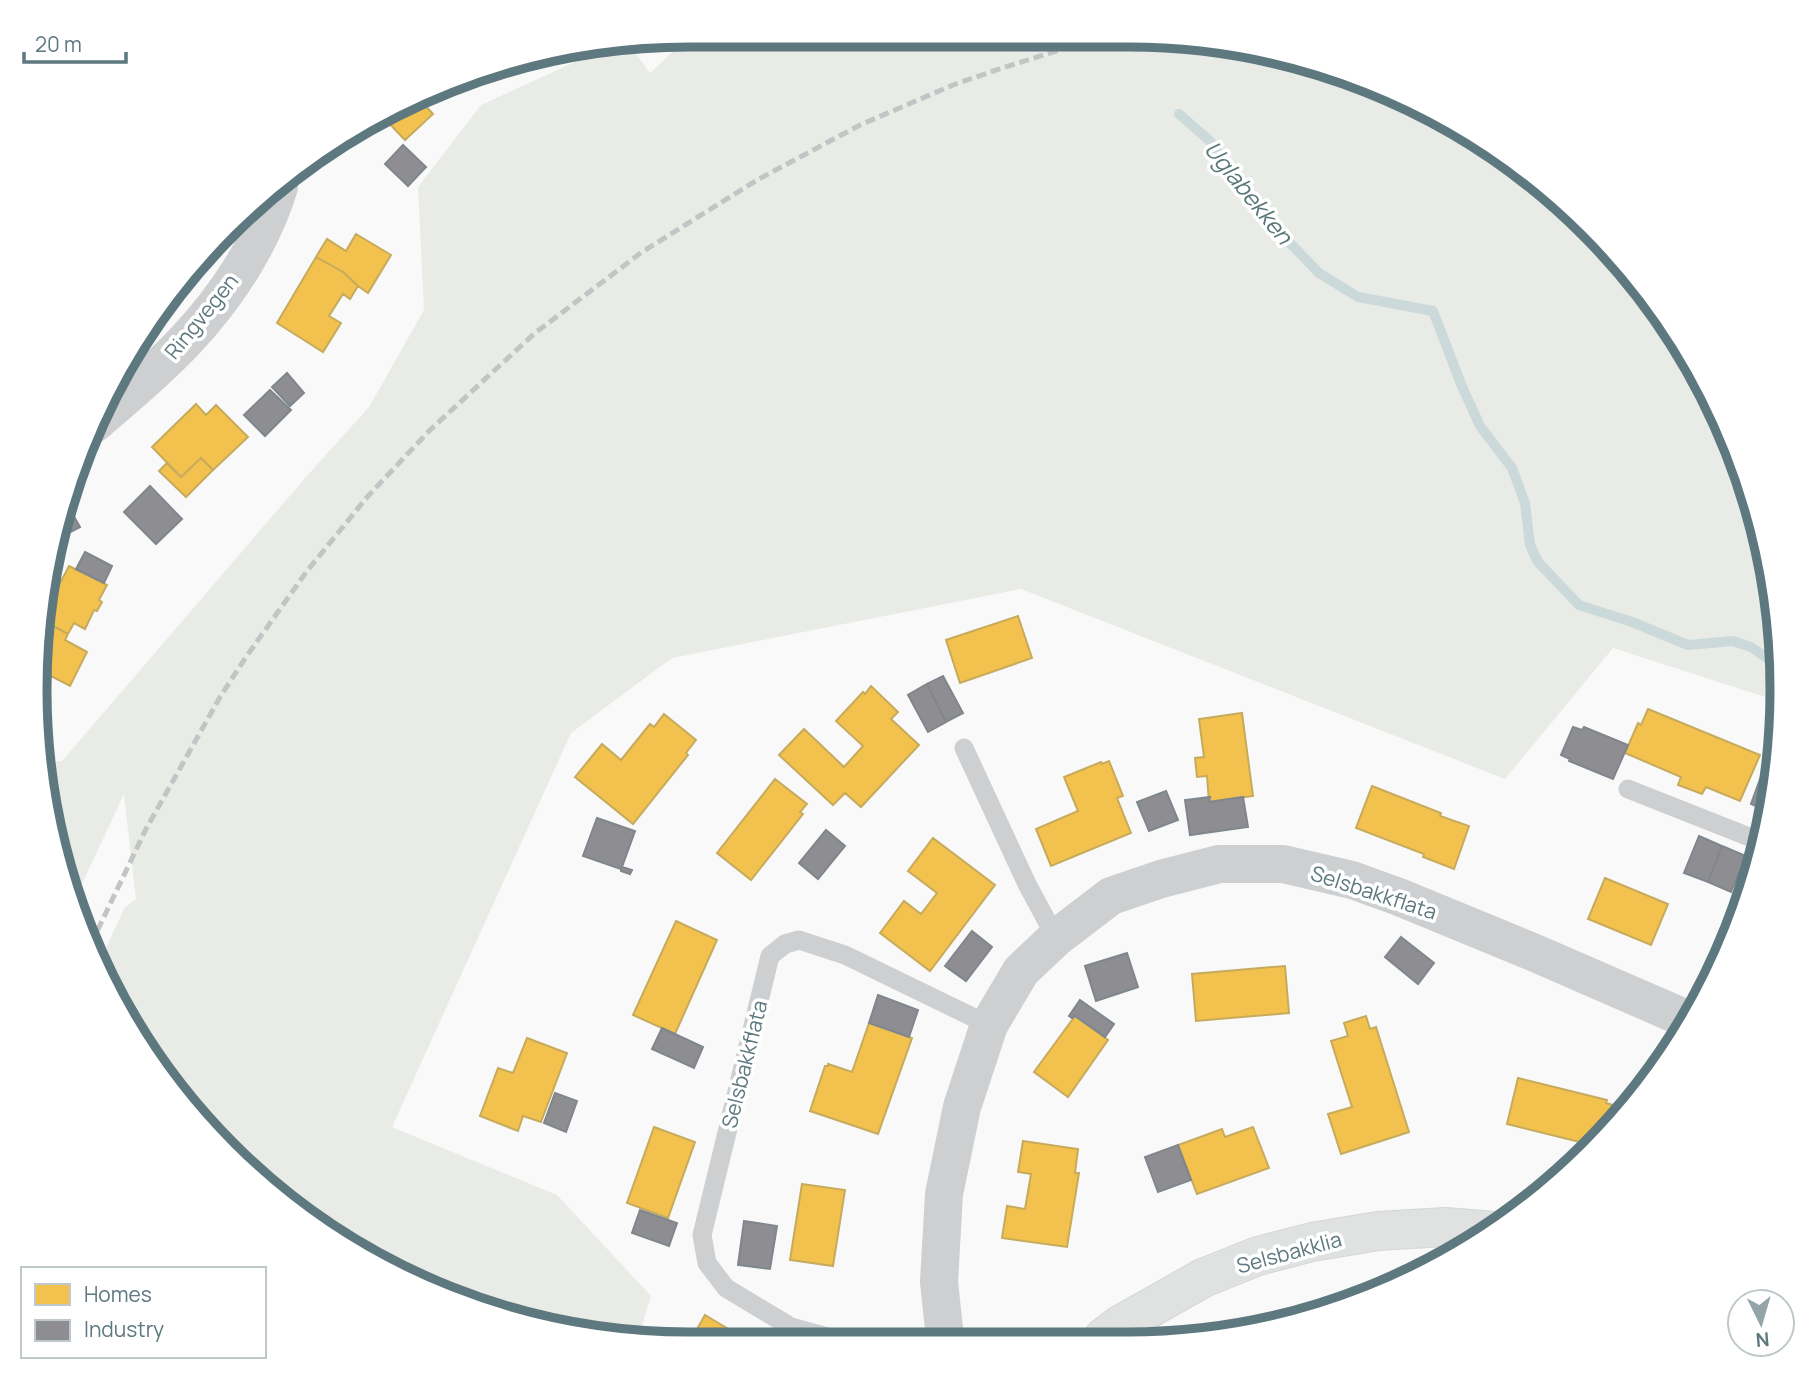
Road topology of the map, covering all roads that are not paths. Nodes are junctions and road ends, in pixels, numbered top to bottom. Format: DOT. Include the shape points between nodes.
graph roads {
  1 [pos="273,201"];
  2 [pos="111,409"];
  3 [pos="964,748"];
  4 [pos="1628,789"];
  5 [pos="1752,838"];
  6 [pos="1056,938"];
  7 [pos="1681,1016"];
  8 [pos="989,1025"];
  9 [pos="1475,1229"];
  10 [pos="809,1332"];
  11 [pos="944,1332"];
  12 [pos="1111,1332"];
  1 -- 2 [label="street, Ringvegen" via="257,240 224,293 186,340"];
  3 -- 6 [label="lane"];
  4 -- 5 [label="lane"];
  6 -- 7 [label="street, Selsbakkflata" via="1111,896 1161,879 1219,864 1283,864 1399,897"];
  6 -- 8 [label="street, Selsbakkflata" via="1021,971"];
  8 -- 10 [label="lane, Selsbakkflata" via="845,955 799,940 770,956 702,1235 707,1263 726,1288 791,1327"];
  8 -- 11 [label="street, Selsbakkflata" via="962,1107 944,1194 939,1282"];
  9 -- 12 [label="street, Selsbakklia" via="1378,1231 1258,1256 1203,1278"];
}
